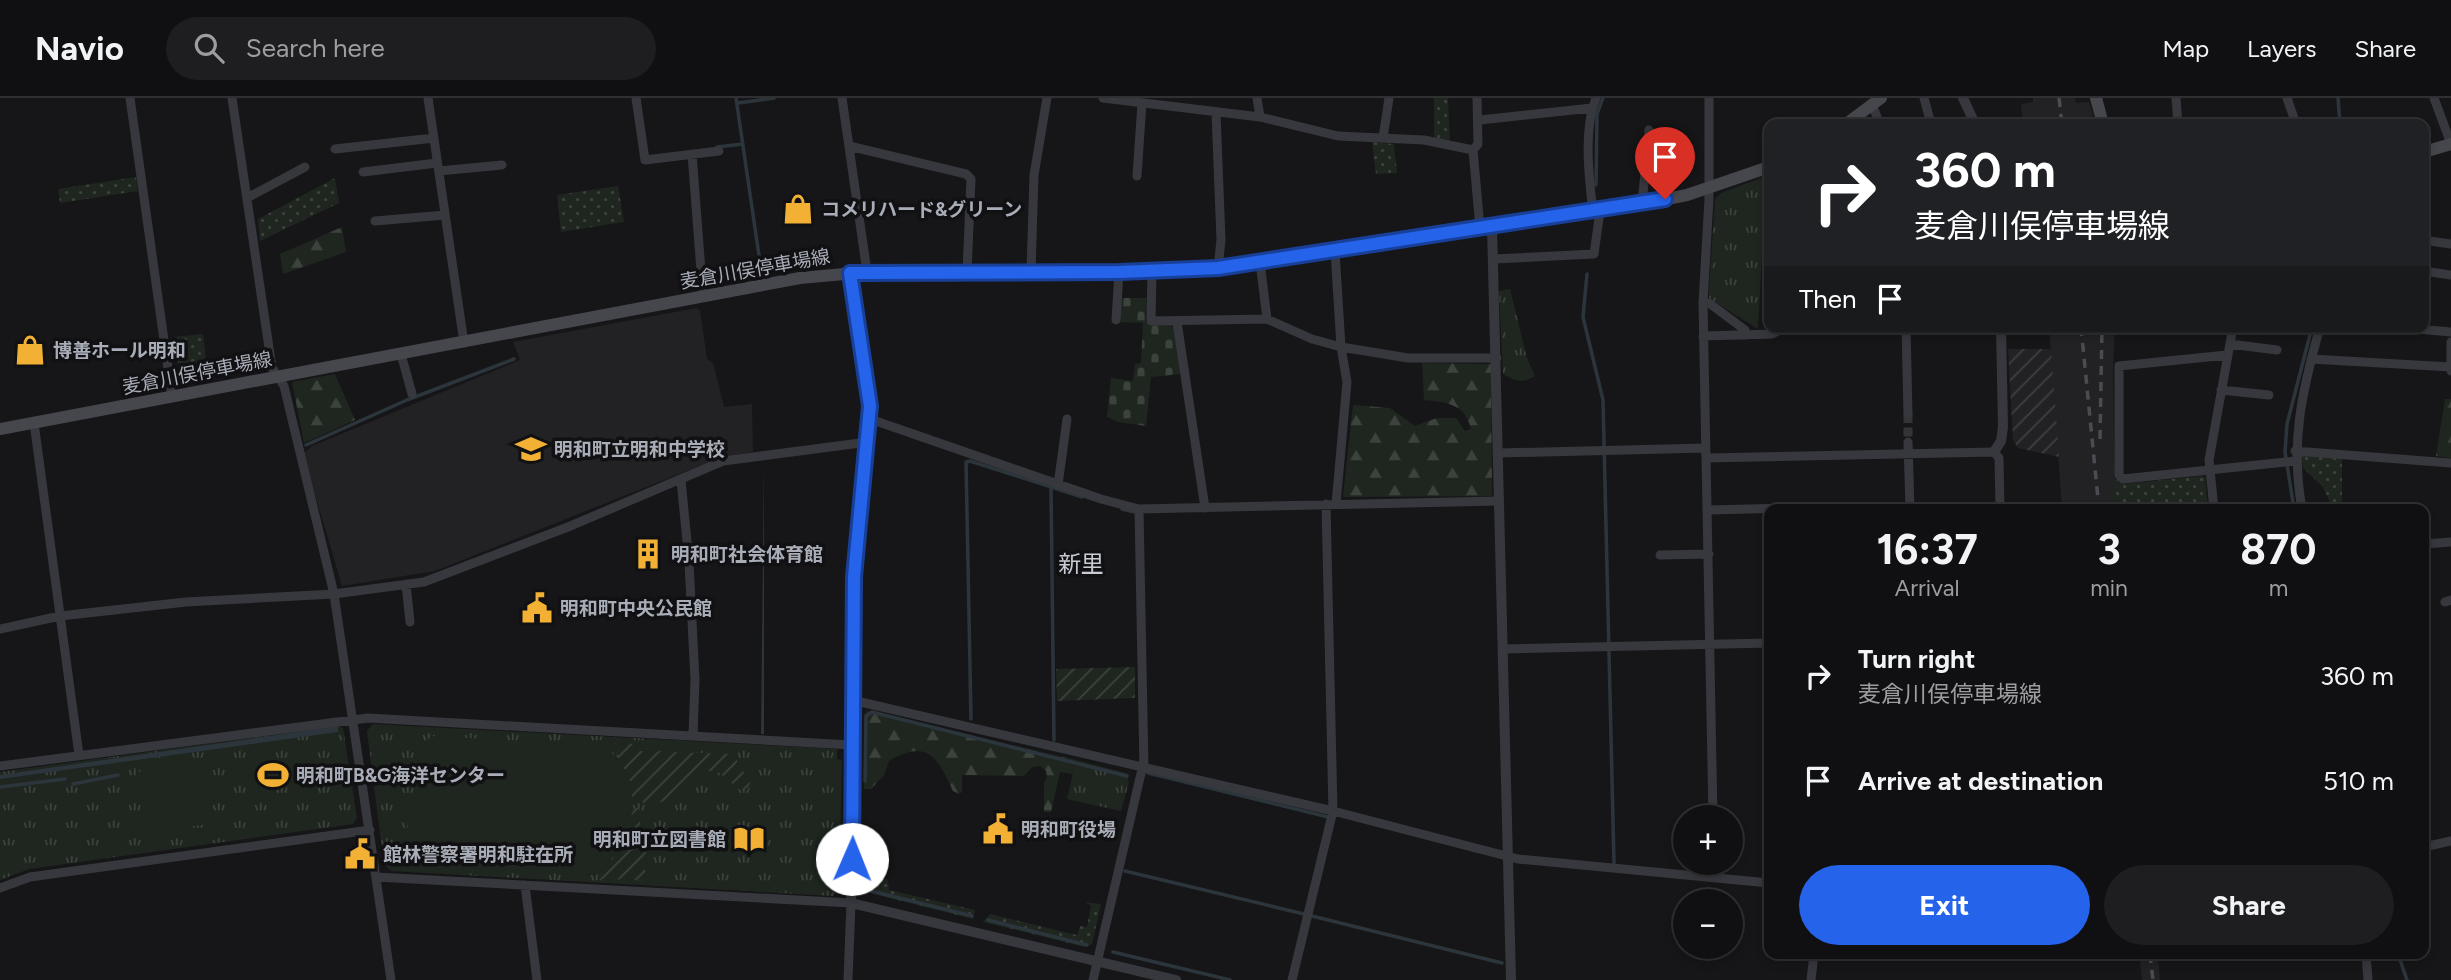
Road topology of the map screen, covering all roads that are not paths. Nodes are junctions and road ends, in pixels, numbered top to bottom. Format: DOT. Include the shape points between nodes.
graph roads {
  1 [pos="130,98"];
  2 [pos="232,98"];
  3 [pos="428,98"];
  4 [pos="636,98"];
  5 [pos="842,98"];
  6 [pos="1047,98"];
  7 [pos="1102,98"];
  8 [pos="1257,98"];
  9 [pos="1389,98"];
  10 [pos="1478,98"];
  11 [pos="1596,98"];
  12 [pos="1709,98"];
  13 [pos="1924,98"];
  14 [pos="1963,98"];
  15 [pos="2096,98"];
  16 [pos="2176,98"];
  17 [pos="2287,98"];
  18 [pos="2434,98"];
  19 [pos="1877,102"];
  20 [pos="1142,103"];
  21 [pos="1592,108"];
  22 [pos="1216,113"];
  23 [pos="1260,117"];
  24 [pos="1853,119"];
  25 [pos="1930,119"];
  26 [pos="1973,119"];
  27 [pos="2102,119"];
  28 [pos="2178,119"];
  29 [pos="2294,119"];
  30 [pos="1480,120"];
  31 [pos="1649,130"];
  32 [pos="434,138"];
  33 [pos="1383,138"];
  34 [pos="2451,144"];
  35 [pos="849,146"];
  36 [pos="335,149"];
  37 [pos="1473,150"];
  38 [pos="719,151"];
  39 [pos="2429,151"];
  40 [pos="692,154"];
  41 [pos="502,165"];
  42 [pos="305,167"];
  43 [pos="438,167"];
  44 [pos="1764,169"];
  45 [pos="363,172"];
  46 [pos="1137,176"];
  47 [pos="1709,188"];
  48 [pos="247,198"];
  49 [pos="1642,204"];
  50 [pos="1597,211"];
  51 [pos="445,215"];
  52 [pos="375,221"];
  53 [pos="1486,227"];
  54 [pos="2430,241"];
  55 [pos="2451,244"];
  56 [pos="1335,251"];
  57 [pos="1494,259"];
  58 [pos="1260,262"];
  59 [pos="1218,268"];
  60 [pos="867,272"];
  61 [pos="967,272"];
  62 [pos="1031,272"];
  63 [pos="1119,272"];
  64 [pos="1152,272"];
  65 [pos="2429,272"];
  66 [pos="850,273"];
  67 [pos="2451,275"];
  68 [pos="703,297"];
  69 [pos="1703,303"];
  70 [pos="1267,319"];
  71 [pos="1115,320"];
  72 [pos="1178,322"];
  73 [pos="2429,330"];
  74 [pos="2451,332"];
  75 [pos="1774,333"];
  76 [pos="1906,333"];
  77 [pos="2001,333"];
  78 [pos="2233,333"];
  79 [pos="2318,333"];
  80 [pos="1746,335"];
  81 [pos="1703,336"];
  82 [pos="2451,342"];
  83 [pos="464,343"];
  84 [pos="2230,344"];
  85 [pos="1341,347"];
  86 [pos="2277,350"];
  87 [pos="401,354"];
  88 [pos="2227,355"];
  89 [pos="1497,358"];
  90 [pos="2311,359"];
  91 [pos="2451,369"];
  92 [pos="278,377"];
  93 [pos="2221,390"];
  94 [pos="412,394"];
  95 [pos="2269,395"];
  96 [pos="173,397"];
  97 [pos="1908,414"];
  98 [pos="870,419"];
  99 [pos="1067,419"];
  100 [pos="34,424"];
  101 [pos="0,429"];
  102 [pos="868,442"];
  103 [pos="1908,442"];
  104 [pos="1994,452"];
  105 [pos="1499,453"];
  106 [pos="1706,453"];
  107 [pos="1908,454"];
  108 [pos="2295,456"];
  109 [pos="2451,463"];
  110 [pos="2209,470"];
  111 [pos="681,480"];
  112 [pos="1058,485"];
  113 [pos="1499,501"];
  114 [pos="1331,504"];
  115 [pos="1910,504"];
  116 [pos="2000,504"];
  117 [pos="2213,504"];
  118 [pos="2300,504"];
  119 [pos="1205,508"];
  120 [pos="1139,509"];
  121 [pos="1764,509"];
  122 [pos="1708,510"];
  123 [pos="2451,542"];
  124 [pos="2429,544"];
  125 [pos="1709,554"];
  126 [pos="1660,555"];
  127 [pos="405,584"];
  128 [pos="334,594"];
  129 [pos="60,616"];
  130 [pos="410,622"];
  131 [pos="0,629"];
  132 [pos="1764,643"];
  133 [pos="1710,645"];
  134 [pos="1504,649"];
  135 [pos="852,700"];
  136 [pos="354,718"];
  137 [pos="693,736"];
  138 [pos="852,745"];
  139 [pos="79,755"];
  140 [pos="0,766"];
  141 [pos="1143,769"];
  142 [pos="1713,805"];
  143 [pos="1333,811"];
  144 [pos="370,830"];
  145 [pos="2451,841"];
  146 [pos="2429,846"];
  147 [pos="1508,855"];
  148 [pos="376,877"];
  149 [pos="1714,877"];
  150 [pos="1764,882"];
  151 [pos="525,885"];
  152 [pos="0,888"];
  153 [pos="851,903"];
  154 [pos="1813,959"];
  155 [pos="2366,959"];
  156 [pos="1096,960"];
  157 [pos="391,980"];
  158 [pos="537,980"];
  159 [pos="849,980"];
  160 [pos="1093,980"];
  161 [pos="1176,980"];
  162 [pos="1292,980"];
  163 [pos="1511,980"];
  164 [pos="1811,980"];
  165 [pos="2368,980"];
  1 -- 96 [label="street"];
  2 -- 48 [label="street"];
  3 -- 32 [label="street"];
  4 -- 40 [label="street" via="645,160"];
  5 -- 35 [label="street"];
  6 -- 62 [label="street" via="1034,175"];
  7 -- 20 [label="street"];
  8 -- 23 [label="street"];
  9 -- 33 [label="street"];
  10 -- 30 [label="street"];
  11 -- 21 [label="street"];
  12 -- 47 [label="street"];
  13 -- 25 [label="street"];
  14 -- 26 [label="street"];
  15 -- 27 [label="main road"];
  16 -- 28 [label="street"];
  17 -- 29 [label="street"];
  18 -- 34 [label="street"];
  19 -- 24 [label="main road"];
  20 -- 22 [label="street"];
  20 -- 46 [label="street"];
  21 -- 30 [label="street"];
  21 -- 50 [label="street" via="1589,156"];
  22 -- 23 [label="street"];
  22 -- 59 [label="street"];
  23 -- 33 [label="street" via="1338,136"];
  30 -- 37 [label="street" via="1478,145"];
  31 -- 49 [label="street"];
  32 -- 36 [label="street"];
  32 -- 43 [label="street"];
  33 -- 37 [label="street"];
  34 -- 39 [label="main road"];
  35 -- 60 [label="street"];
  35 -- 61 [label="street" via="966,174 971,179"];
  37 -- 53 [label="street"];
  38 -- 40 [label="street"];
  40 -- 68 [label="street"];
  41 -- 43 [label="street"];
  42 -- 48 [label="street"];
  43 -- 45 [label="street"];
  43 -- 51 [label="street"];
  44 -- 47 [label="main road, 麦倉川俣停車場線"];
  47 -- 49 [label="main road, 麦倉川俣停車場線"];
  47 -- 69 [label="street"];
  48 -- 92 [label="street" via="272,368"];
  49 -- 50 [label="main road, 麦倉川俣停車場線"];
  50 -- 53 [label="main road, 麦倉川俣停車場線"];
  50 -- 57 [label="street" via="1594,254"];
  51 -- 52 [label="street"];
  51 -- 83 [label="street"];
  53 -- 56 [label="main road, 麦倉川俣停車場線"];
  53 -- 57 [label="street"];
  54 -- 55 [label="street"];
  56 -- 58 [label="main road, 麦倉川俣停車場線"];
  56 -- 85 [label="street"];
  57 -- 89 [label="street"];
  58 -- 59 [label="main road, 麦倉川俣停車場線"];
  58 -- 70 [label="street"];
  59 -- 64 [label="main road, 麦倉川俣停車場線"];
  60 -- 61 [label="main road, 麦倉川俣停車場線"];
  60 -- 66 [label="main road, 麦倉川俣停車場線"];
  61 -- 62 [label="main road, 麦倉川俣停車場線"];
  62 -- 63 [label="main road, 麦倉川俣停車場線"];
  63 -- 64 [label="main road, 麦倉川俣停車場線"];
  63 -- 71 [label="street"];
  64 -- 72 [label="street" via="1151,321"];
  65 -- 67 [label="street"];
  66 -- 68 [label="main road, 麦倉川俣停車場線"];
  66 -- 98 [label="street"];
  68 -- 83 [label="main road, 麦倉川俣停車場線"];
  69 -- 80 [label="street" via="1709,303"];
  69 -- 81 [label="street"];
  70 -- 72 [label="street"];
  70 -- 85 [label="street"];
  72 -- 119 [label="street"];
  73 -- 74 [label="street"];
  75 -- 80 [label="street"];
  76 -- 97 [label="street"];
  77 -- 104 [label="street" via="2003,427"];
  78 -- 84 [label="street"];
  79 -- 90 [label="street"];
  80 -- 81 [label="street"];
  81 -- 106 [label="street"];
  82 -- 91 [label="street"];
  83 -- 87 [label="main road, 麦倉川俣停車場線"];
  84 -- 86 [label="street"];
  84 -- 88 [label="street"];
  85 -- 89 [label="street" via="1408,358"];
  85 -- 114 [label="street" via="1347,382"];
  87 -- 92 [label="main road, 麦倉川俣停車場線"];
  87 -- 94 [label="street"];
  88 -- 93 [label="street"];
  88 -- 110 [label="street" via="2118,368 2119,475 2123,479"];
  89 -- 105 [label="street"];
  90 -- 91 [label="street"];
  90 -- 108 [label="street"];
  92 -- 96 [label="main road, 麦倉川俣停車場線"];
  92 -- 128 [label="street" via="284,386"];
  93 -- 95 [label="street"];
  93 -- 110 [label="street"];
  96 -- 100 [label="main road, 麦倉川俣停車場線"];
  98 -- 102 [label="street"];
  98 -- 112 [label="street"];
  99 -- 112 [label="street"];
  100 -- 101 [label="main road, 麦倉川俣停車場線"];
  100 -- 129 [label="street"];
  102 -- 111 [label="street" via="723,461"];
  102 -- 135 [label="street" via="855,564"];
  103 -- 107 [label="street"];
  104 -- 107 [label="street"];
  104 -- 116 [label="street" via="1999,458"];
  105 -- 106 [label="street"];
  105 -- 113 [label="street"];
  106 -- 107 [label="street"];
  106 -- 122 [label="street"];
  107 -- 115 [label="street"];
  108 -- 109 [label="street"];
  108 -- 110 [label="street"];
  108 -- 118 [label="street"];
  110 -- 117 [label="street"];
  111 -- 127 [label="street" via="424,582"];
  111 -- 137 [label="street" via="690,562"];
  112 -- 120 [label="street"];
  113 -- 114 [label="street"];
  113 -- 134 [label="street"];
  114 -- 119 [label="street"];
  114 -- 143 [label="street"];
  119 -- 120 [label="street"];
  120 -- 141 [label="street"];
  121 -- 122 [label="street"];
  122 -- 125 [label="street"];
  123 -- 124 [label="street"];
  125 -- 126 [label="street"];
  125 -- 133 [label="street"];
  127 -- 128 [label="street"];
  127 -- 130 [label="street"];
  128 -- 129 [label="street" via="186,602"];
  128 -- 136 [label="street"];
  129 -- 131 [label="street"];
  129 -- 139 [label="street"];
  132 -- 133 [label="street"];
  133 -- 134 [label="street"];
  133 -- 142 [label="street"];
  134 -- 147 [label="street"];
  135 -- 138 [label="street"];
  135 -- 141 [label="street"];
  136 -- 137 [label="street"];
  136 -- 139 [label="street"];
  136 -- 144 [label="street"];
  137 -- 138 [label="street"];
  138 -- 153 [label="street"];
  139 -- 140 [label="street"];
  141 -- 143 [label="street"];
  141 -- 156 [label="street"];
  143 -- 147 [label="street"];
  143 -- 162 [label="street"];
  144 -- 148 [label="street"];
  144 -- 152 [label="street" via="30,877"];
  145 -- 146 [label="street"];
  147 -- 149 [label="street"];
  147 -- 163 [label="street"];
  148 -- 151 [label="street"];
  148 -- 157 [label="street"];
  149 -- 150 [label="street"];
  151 -- 153 [label="street"];
  151 -- 158 [label="street"];
  153 -- 156 [label="street"];
  153 -- 159 [label="street"];
  154 -- 164 [label="street"];
  155 -- 165 [label="street"];
  156 -- 160 [label="street"];
  156 -- 161 [label="street"];
}
